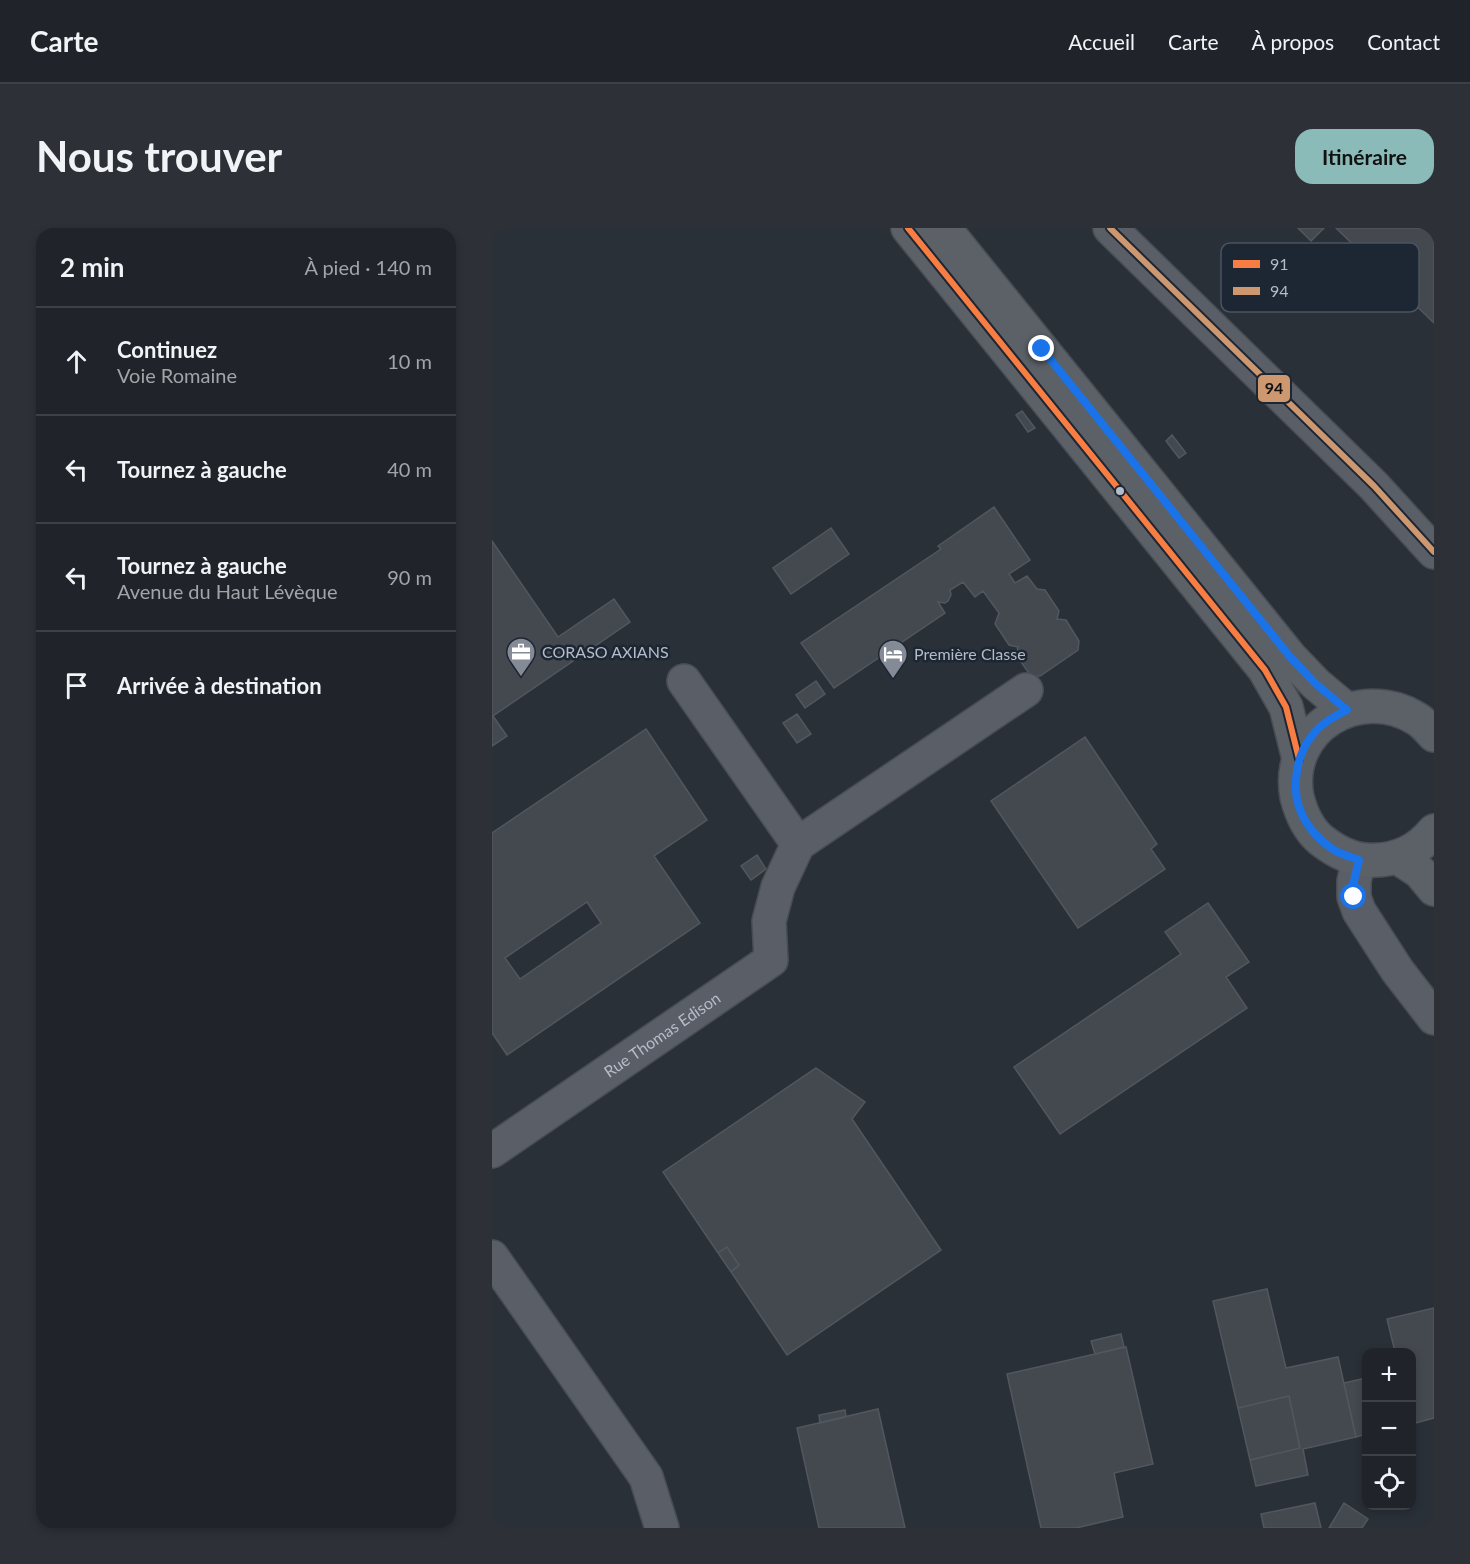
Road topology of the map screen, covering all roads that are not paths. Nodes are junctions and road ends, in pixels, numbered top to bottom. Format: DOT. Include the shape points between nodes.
graph roads {
  1 [pos="908,228"];
  2 [pos="944,228"];
  3 [pos="1110,228"];
  4 [pos="1434,552"];
  5 [pos="684,681"];
  6 [pos="1026,690"];
  7 [pos="1347,710"];
  8 [pos="1434,735"];
  9 [pos="1299,759"];
  10 [pos="1434,831"];
  11 [pos="798,844"];
  12 [pos="1397,857"];
  13 [pos="1359,860"];
  14 [pos="1434,889"];
  15 [pos="1434,1018"];
  16 [pos="492,1151"];
  17 [pos="492,1257"];
  18 [pos="662,1528"];
  1 -- 9 [label="main road" via="1265,670 1286,707"];
  2 -- 7 [label="main road" via="1291,658"];
  3 -- 4 [label="street" via="1374,486"];
  5 -- 11 [label="street"];
  6 -- 11 [label="street"];
  7 -- 8 [label="main road" via="1372,705 1396,709 1419,720"];
  7 -- 9 [label="main road" via="1327,721 1310,738"];
  9 -- 13 [label="main road" via="1295,785 1300,811 1314,834 1334,850"];
  10 -- 12 [label="main road" via="1414,849"];
  11 -- 16 [label="street, Rue Thomas Edison" via="778,887 769,921 771,960"];
  12 -- 13 [label="main road"];
  12 -- 14 [label="main road" via="1420,872"];
  13 -- 15 [label="street" via="1354,881 1359,910 1397,970"];
  17 -- 18 [label="street" via="646,1477"];
}
